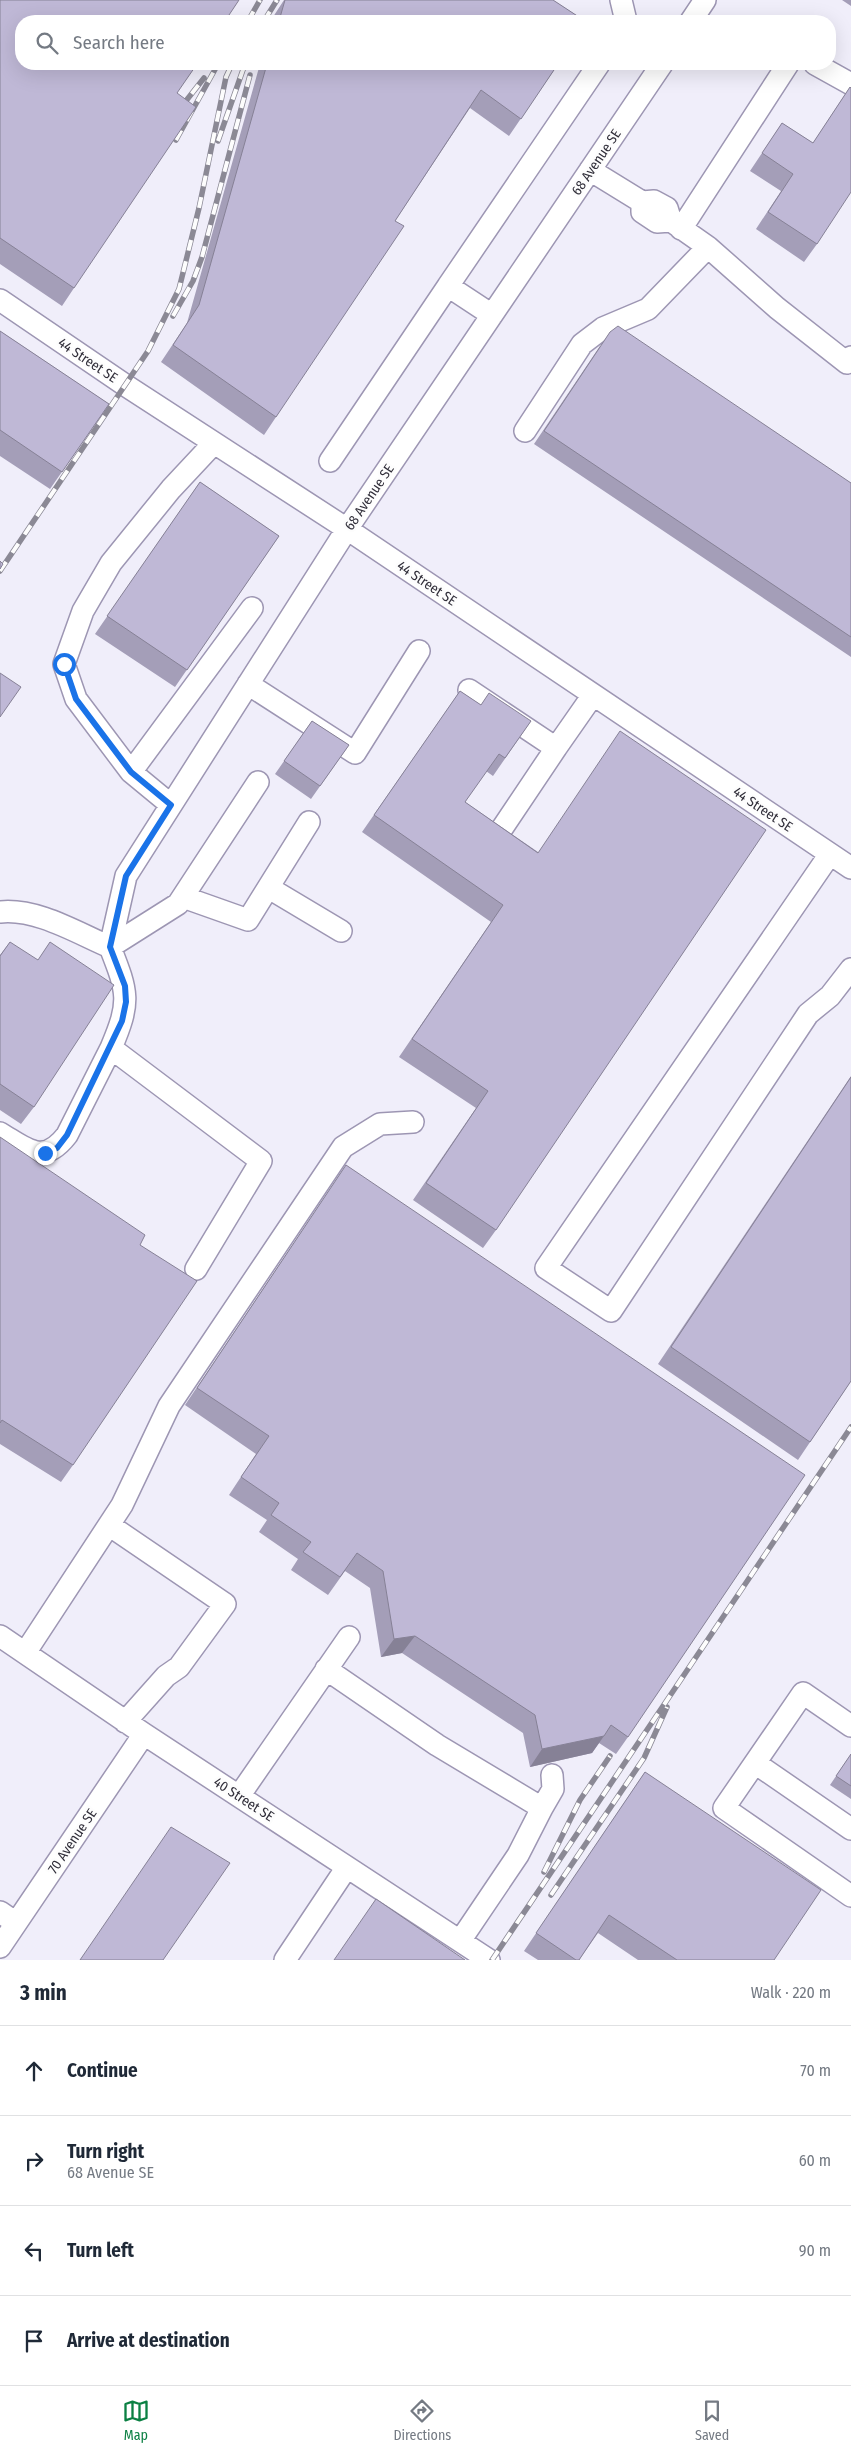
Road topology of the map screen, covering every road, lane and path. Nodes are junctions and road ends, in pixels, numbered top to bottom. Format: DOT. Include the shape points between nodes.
graph roads {
  1 [pos="621,0"];
  2 [pos="705,0"];
  3 [pos="625,15"];
  4 [pos="695,15"];
  5 [pos="595,70"];
  6 [pos="658,70"];
  7 [pos="784,70"];
  8 [pos="826,70"];
  9 [pos="851,84"];
  10 [pos="590,170"];
  11 [pos="676,225"];
  12 [pos="708,247"];
  13 [pos="448,286"];
  14 [pos="0,300"];
  15 [pos="492,315"];
  16 [pos="851,357"];
  17 [pos="526,431"];
  18 [pos="214,443"];
  19 [pos="330,461"];
  20 [pos="347,529"];
  21 [pos="252,608"];
  22 [pos="419,651"];
  23 [pos="248,684"];
  24 [pos="469,690"];
  25 [pos="594,695"];
  26 [pos="556,748"];
  27 [pos="131,772"];
  28 [pos="258,782"];
  29 [pos="171,805"];
  30 [pos="309,822"];
  31 [pos="503,827"];
  32 [pos="830,854"];
  33 [pos="851,868"];
  34 [pos="268,888"];
  35 [pos="183,897"];
  36 [pos="0,912"];
  37 [pos="341,931"];
  38 [pos="110,947"];
  39 [pos="851,969"];
  40 [pos="111,1048"];
  41 [pos="413,1122"];
  42 [pos="0,1133"];
  43 [pos="196,1269"];
  44 [pos="109,1525"];
  45 [pos="0,1636"];
  46 [pos="349,1637"];
  47 [pos="25,1653"];
  48 [pos="326,1670"];
  49 [pos="125,1722"];
  50 [pos="851,1726"];
  51 [pos="144,1734"];
  52 [pos="755,1763"];
  53 [pos="552,1775"];
  54 [pos="239,1796"];
  55 [pos="542,1808"];
  56 [pos="851,1829"];
  57 [pos="347,1867"];
  58 [pos="851,1896"];
  59 [pos="8,1918"];
  60 [pos="460,1941"];
  61 [pos="0,1947"];
  62 [pos="285,1960"];
  63 [pos="489,1960"];
  1 -- 3 [label="street"];
  2 -- 4 [label="street"];
  5 -- 13 [label="street"];
  6 -- 10 [label="street, 68 Avenue SE"];
  7 -- 11 [label="street"];
  8 -- 9 [label="street"];
  10 -- 11 [label="street" via="642,202 642,212 657,222"];
  10 -- 15 [label="street, 68 Avenue SE"];
  11 -- 12 [label="street"];
  12 -- 16 [label="street" via="777,308 847,362"];
  12 -- 17 [label="street" via="648,309 603,328 582,344"];
  13 -- 15 [label="street"];
  13 -- 19 [label="street"];
  14 -- 18 [label="street, 44 Street SE"];
  15 -- 20 [label="street, 68 Avenue SE"];
  18 -- 20 [label="street, 44 Street SE"];
  18 -- 27 [label="street" via="171,489 111,563 83,610 64,664 76,699"];
  20 -- 23 [label="street, 68 Avenue SE"];
  20 -- 25 [label="street, 44 Street SE"];
  21 -- 27 [label="street"];
  22 -- 23 [label="street" via="355,753"];
  23 -- 29 [label="street, 68 Avenue SE"];
  24 -- 26 [label="street"];
  25 -- 26 [label="street"];
  25 -- 32 [label="street, 44 Street SE"];
  26 -- 31 [label="street"];
  27 -- 29 [label="street"];
  28 -- 35 [label="street"];
  29 -- 38 [label="street, 68 Avenue SE" via="126,876"];
  30 -- 34 [label="street"];
  32 -- 33 [label="street, 44 Street SE"];
  32 -- 39 [label="street" via="546,1268 611,1311 808,1014 830,996"];
  34 -- 35 [label="street" via="248,920"];
  34 -- 37 [label="street"];
  35 -- 38 [label="street" via="178,904"];
  36 -- 38 [label="street" via="24,913 46,920"];
  38 -- 40 [label="street" via="125,986 126,1002"];
  40 -- 42 [label="street" via="67,1135 57,1148 45,1153 29,1150"];
  40 -- 43 [label="street" via="261,1161"];
  41 -- 44 [label="street" via="380,1124 343,1147 169,1406"];
  44 -- 47 [label="street"];
  44 -- 49 [label="street" via="225,1604 179,1667 166,1676"];
  45 -- 47 [label="street, 40 Street SE"];
  46 -- 48 [label="street"];
  47 -- 49 [label="street, 40 Street SE"];
  48 -- 54 [label="street"];
  48 -- 55 [label="street" via="437,1745"];
  49 -- 51 [label="street, 40 Street SE"];
  50 -- 52 [label="street" via="803,1693"];
  51 -- 54 [label="street, 40 Street SE"];
  51 -- 59 [label="street, 70 Avenue SE"];
  52 -- 56 [label="street"];
  52 -- 58 [label="street" via="724,1808"];
  53 -- 55 [label="street" via="553,1788"];
  54 -- 57 [label="street, 40 Street SE"];
  55 -- 60 [label="street" via="518,1855"];
  57 -- 60 [label="street, 40 Street SE"];
  57 -- 62 [label="street"];
  59 -- 61 [label="street, 70 Avenue SE"];
  60 -- 63 [label="street, 40 Street SE"];
}
